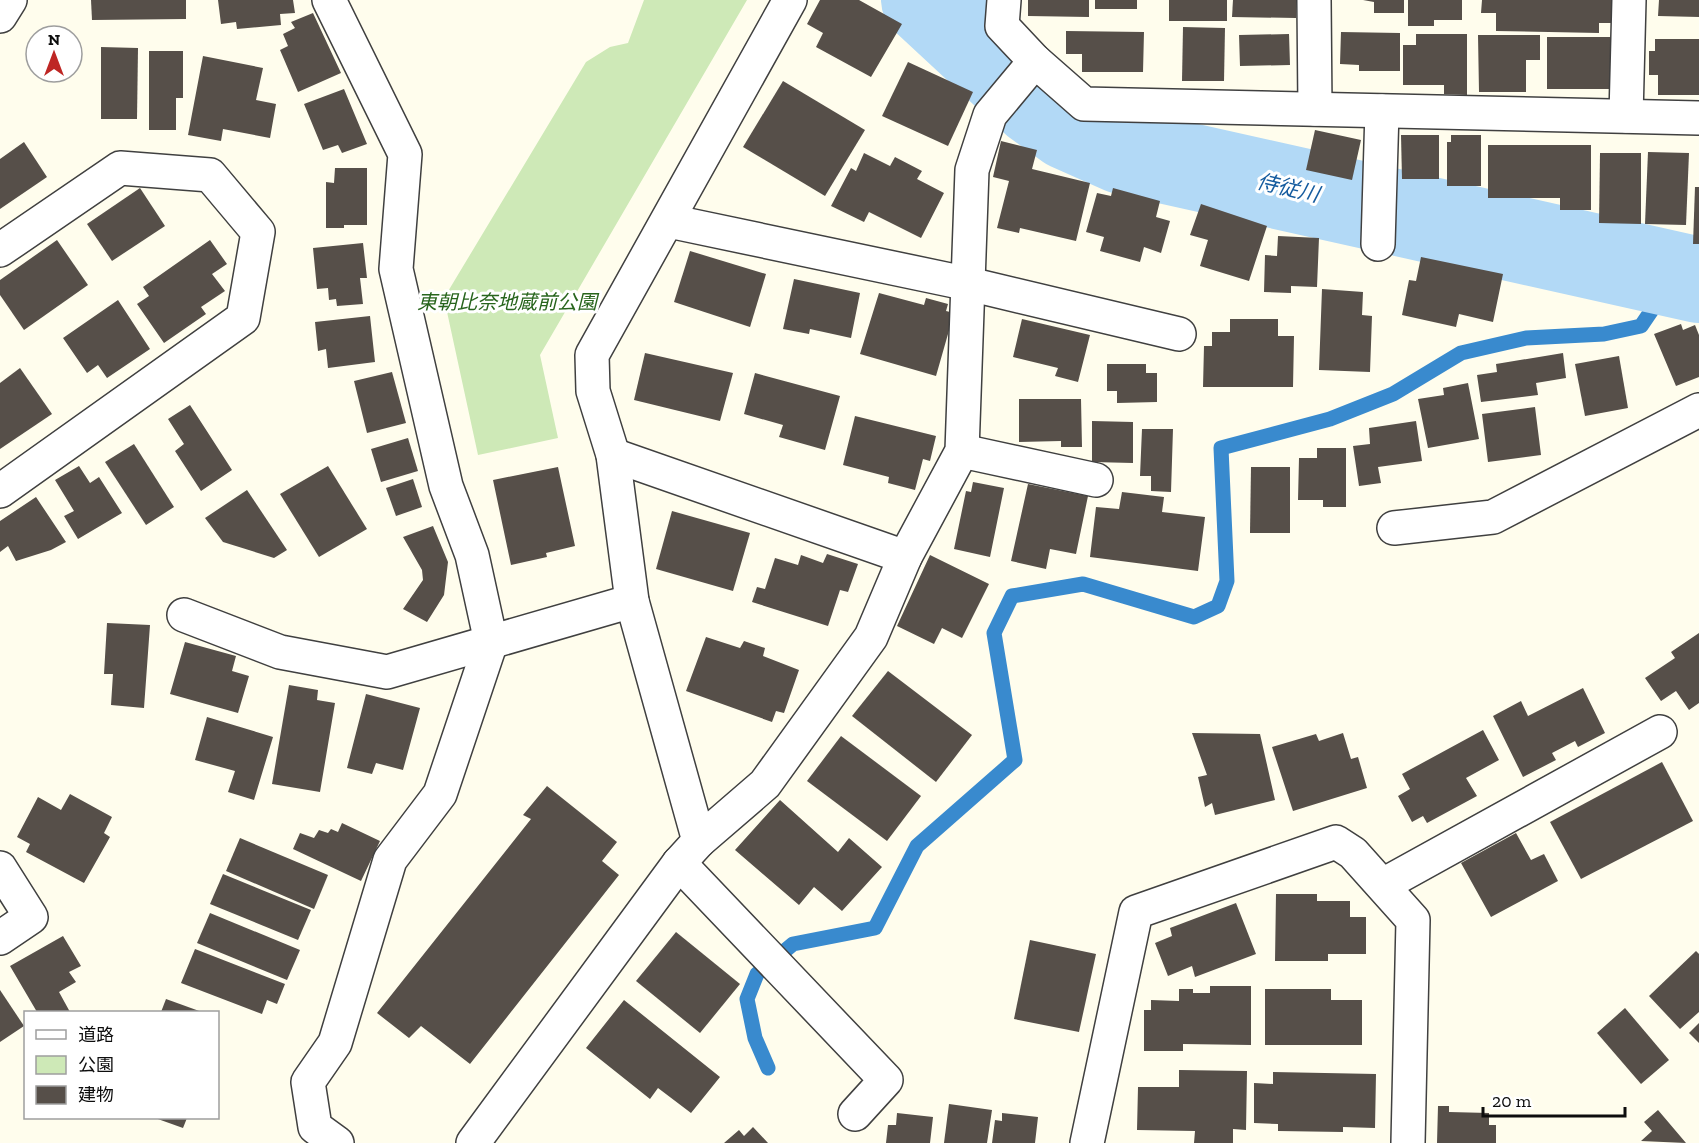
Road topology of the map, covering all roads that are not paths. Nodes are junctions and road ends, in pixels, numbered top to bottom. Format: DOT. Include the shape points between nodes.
graph roads {
  1 [pos="329,0"];
  2 [pos="790,0"];
  3 [pos="1004,0"];
  4 [pos="1314,0"];
  5 [pos="1629,0"];
  6 [pos="1035,61"];
  7 [pos="1315,109"];
  8 [pos="1382,111"];
  9 [pos="1626,116"];
  10 [pos="1699,118"];
  11 [pos="669,221"];
  12 [pos="1378,244"];
  13 [pos="0,250"];
  14 [pos="969,284"];
  15 [pos="1179,334"];
  16 [pos="1699,410"];
  17 [pos="962,451"];
  18 [pos="613,455"];
  19 [pos="1096,480"];
  20 [pos="0,491"];
  21 [pos="1394,528"];
  22 [pos="905,557"];
  23 [pos="632,601"];
  24 [pos="184,615"];
  25 [pos="491,642"];
  26 [pos="1660,732"];
  27 [pos="689,852"];
  28 [pos="0,868"];
  29 [pos="1383,885"];
  30 [pos="0,938"];
  31 [pos="855,1114"];
  32 [pos="337,1143"];
  33 [pos="473,1143"];
  34 [pos="1086,1143"];
  35 [pos="1408,1143"];
  1 -- 25 [label="street" via="405,154 396,269 446,486 472,555"];
  2 -- 11 [label="street"];
  3 -- 6 [label="street" via="1002,26"];
  4 -- 7 [label="street"];
  5 -- 9 [label="street"];
  6 -- 7 [label="street" via="1084,104"];
  6 -- 14 [label="street" via="990,115 972,170"];
  7 -- 8 [label="street"];
  8 -- 9 [label="street"];
  8 -- 12 [label="street"];
  9 -- 10 [label="street"];
  11 -- 14 [label="street"];
  11 -- 18 [label="street" via="592,355 593,391"];
  13 -- 20 [label="street" via="120,168 210,176 258,232 243,318"];
  14 -- 15 [label="street"];
  14 -- 17 [label="street"];
  16 -- 21 [label="street" via="1493,517"];
  17 -- 19 [label="street"];
  17 -- 22 [label="street"];
  18 -- 22 [label="street"];
  18 -- 23 [label="street"];
  22 -- 27 [label="street" via="871,637 765,784"];
  23 -- 25 [label="street"];
  23 -- 27 [label="street"];
  24 -- 25 [label="street" via="280,652 387,672"];
  25 -- 32 [label="street" via="440,794 390,860 335,1043 308,1082 315,1127"];
  26 -- 29 [label="street"];
  27 -- 31 [label="street" via="886,1080"];
  27 -- 33 [label="street"];
  28 -- 30 [label="street" via="32,916"];
  29 -- 34 [label="street" via="1353,853 1336,842 1136,912"];
  29 -- 35 [label="street" via="1413,920"];
}
